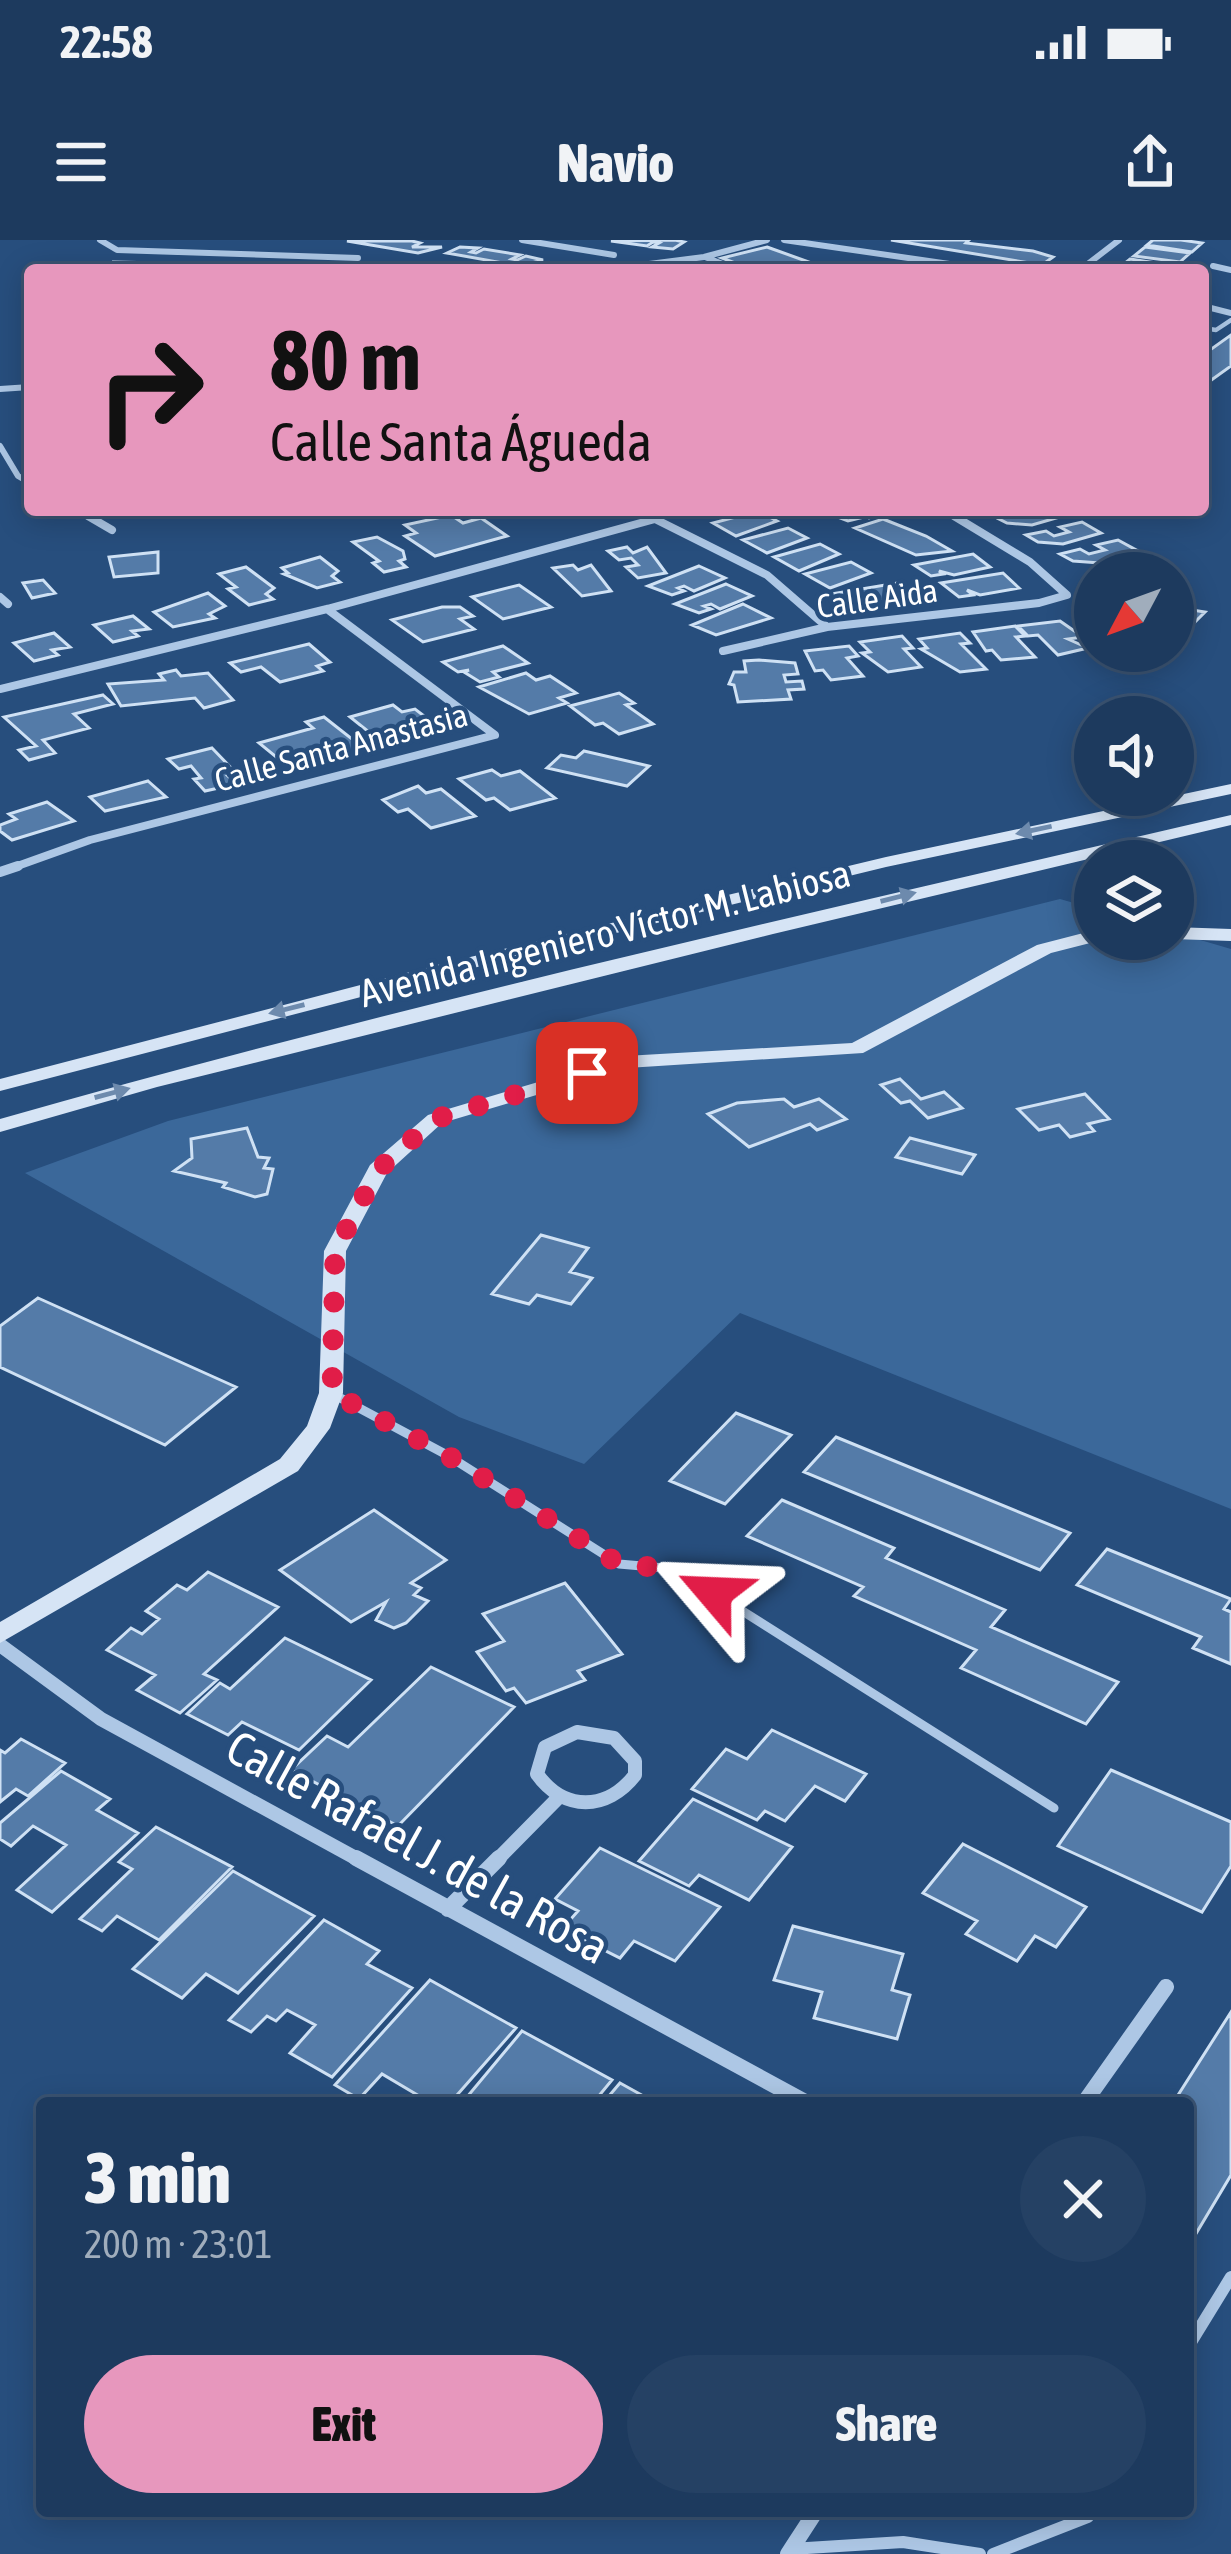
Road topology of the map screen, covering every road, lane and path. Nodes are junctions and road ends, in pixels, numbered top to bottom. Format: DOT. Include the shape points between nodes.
graph roads {
  1 [pos="100,240"];
  2 [pos="522,240"];
  3 [pos="767,240"];
  4 [pos="789,240"];
  5 [pos="1119,240"];
  6 [pos="538,241"];
  7 [pos="614,255"];
  8 [pos="704,257"];
  9 [pos="358,258"];
  10 [pos="649,264"];
  11 [pos="722,264"];
  12 [pos="951,264"];
  13 [pos="1088,264"];
  14 [pos="1213,266"];
  15 [pos="1231,270"];
  16 [pos="0,446"];
  17 [pos="24,480"];
  18 [pos="88,516"];
  19 [pos="953,516"];
  20 [pos="112,530"];
  21 [pos="327,609"];
  22 [pos="827,627"];
  23 [pos="723,651"];
  24 [pos="0,689"];
  25 [pos="1231,789"];
  26 [pos="1231,820"];
  27 [pos="0,872"];
  28 [pos="1194,933"];
  29 [pos="1231,934"];
  30 [pos="1074,942"];
  31 [pos="0,1085"];
  32 [pos="0,1126"];
  33 [pos="332,1393"];
  34 [pos="0,1634"];
  35 [pos="0,1646"];
  36 [pos="558,1798"];
  37 [pos="1054,1808"];
  38 [pos="448,1909"];
  39 [pos="1166,1987"];
  40 [pos="796,2097"];
  41 [pos="1088,2097"];
  42 [pos="1231,2277"];
  43 [pos="1194,2337"];
  44 [pos="812,2517"];
  45 [pos="1088,2517"];
  46 [pos="789,2551"];
  47 [pos="980,2554"];
  48 [pos="994,2554"];
  1 -- 9 [label="street" via="117,250"];
  2 -- 6 [label="street"];
  3 -- 8 [label="street"];
  4 -- 12 [label="street"];
  5 -- 13 [label="street"];
  6 -- 7 [label="street"];
  8 -- 10 [label="street"];
  8 -- 11 [label="street"];
  14 -- 15 [label="street"];
  16 -- 17 [label="street"];
  18 -- 20 [label="street"];
  19 -- 22 [label="street, Calle Aida" via="1030,562 1067,595"];
  21 -- 22 [label="street" via="655,519 767,575"];
  21 -- 24 [label="street"];
  21 -- 27 [label="street, Calle Santa Anastasia" via="495,735 89,840"];
  22 -- 23 [label="street, Calle Aida"];
  25 -- 31 [label="main road, Avenida Ingeniero Víctor M. Labiosa, one-way" via="863,868"];
  32 -- 26 [label="main road, Avenida Ingeniero Víctor M. Labiosa, one-way" via="726,939"];
  28 -- 29 [label="main road"];
  30 -- 33 [label="main road" via="856,1049 625,1062 435,1119 378,1170 335,1251"];
  33 -- 34 [label="main road" via="289,1466"];
  33 -- 37 [label="lane" via="619,1564 676,1569"];
  35 -- 38 [label="street, Calle Rafael J. de la Rosa" via="101,1719"];
  36 -- 36 [label="street" via="614,1798 635,1775 628,1748 597,1732 545,1747 537,1774"];
  36 -- 38 [label="street"];
  38 -- 40 [label="street, Calle Rafael J. de la Rosa"];
  39 -- 41 [label="street"];
  42 -- 43 [label="lane"];
  44 -- 46 [label="street"];
  45 -- 48 [label="lane"];
  46 -- 47 [label="lane" via="903,2542"];
}
